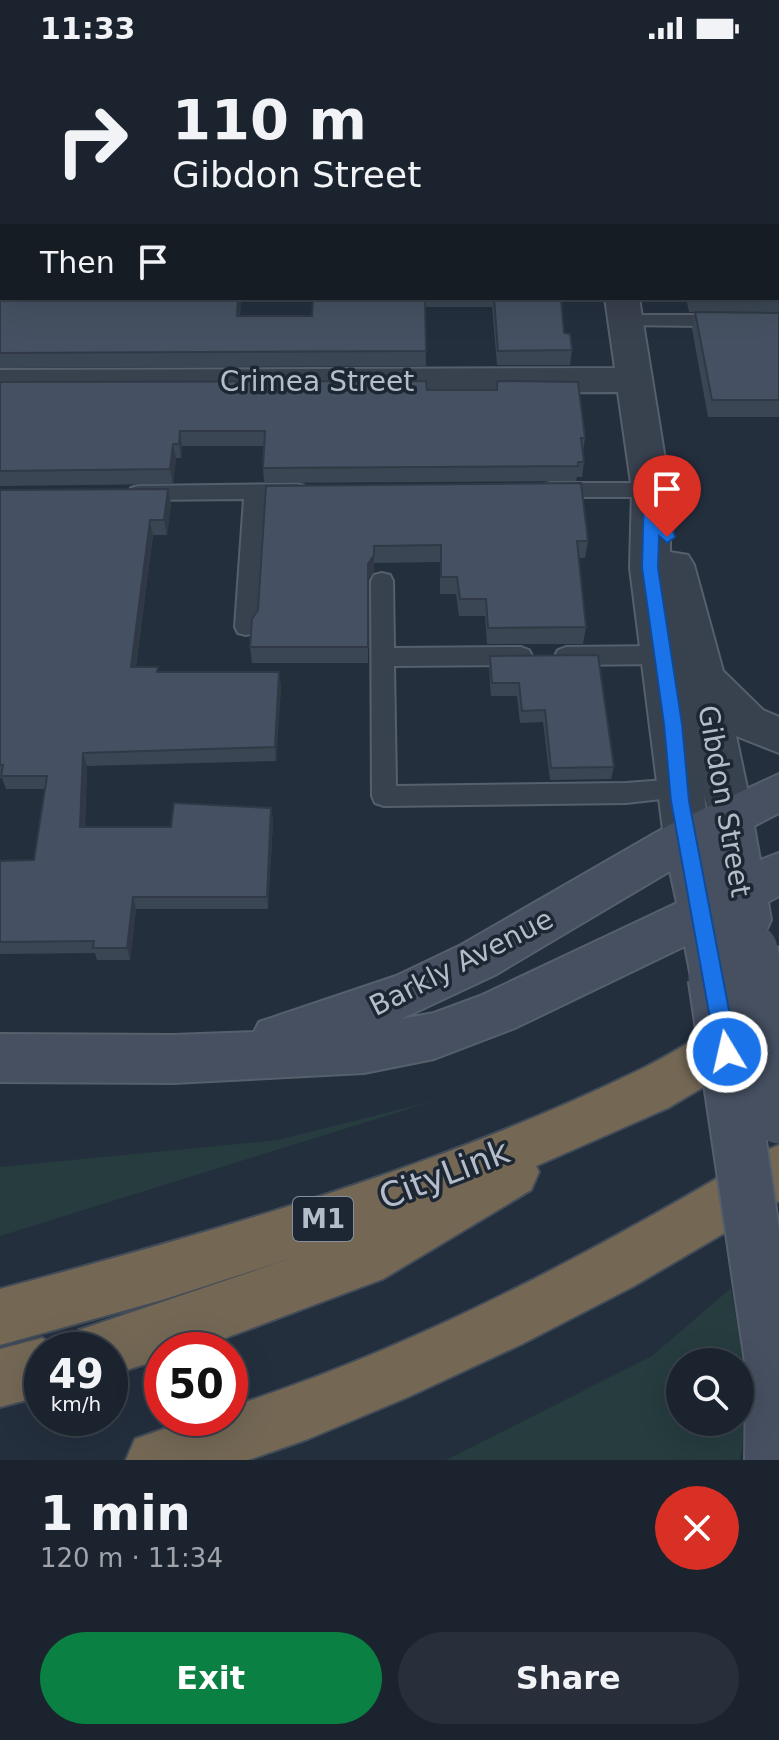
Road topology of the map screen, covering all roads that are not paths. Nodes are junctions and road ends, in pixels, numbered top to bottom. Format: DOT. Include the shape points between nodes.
graph roads {
  1 [pos="624,310"];
  2 [pos="779,321"];
  3 [pos="635,380"];
  4 [pos="0,382"];
  5 [pos="523,490"];
  6 [pos="651,490"];
  7 [pos="255,491"];
  8 [pos="318,491"];
  9 [pos="112,493"];
  10 [pos="382,581"];
  11 [pos="246,627"];
  12 [pos="663,655"];
  13 [pos="382,657"];
  14 [pos="703,678"];
  15 [pos="779,736"];
  16 [pos="679,789"];
  17 [pos="779,792"];
  18 [pos="730,816"];
  19 [pos="687,838"];
  20 [pos="741,894"];
  21 [pos="733,964"];
  22 [pos="779,1015"];
  23 [pos="0,1058"];
  24 [pos="173,1059"];
  25 [pos="638,1097"];
  26 [pos="779,1117"];
  27 [pos="779,1171"];
  28 [pos="0,1317"];
  29 [pos="128,1341"];
  30 [pos="24,1372"];
  31 [pos="0,1378"];
  32 [pos="156,1460"];
  33 [pos="775,1460"];
  1 -- 2 [label="lane"];
  1 -- 3 [label="street, Gibdon Street"];
  3 -- 4 [label="street, Crimea Street"];
  3 -- 6 [label="street, Gibdon Street"];
  5 -- 6 [label="lane"];
  6 -- 12 [label="street, Gibdon Street" via="650,568"];
  6 -- 14 [label="street, Gibdon Street"];
  7 -- 8 [label="lane"];
  7 -- 9 [label="lane"];
  7 -- 11 [label="lane"];
  10 -- 13 [label="lane"];
  12 -- 13 [label="lane"];
  12 -- 16 [label="street, Gibdon Street"];
  13 -- 16 [label="lane" via="384,796"];
  14 -- 15 [label="street" via="748,722"];
  14 -- 18 [label="street, Gibdon Street"];
  16 -- 19 [label="street, Gibdon Street"];
  17 -- 18 [label="main road, Barkly Avenue"];
  18 -- 19 [label="main road, Barkly Avenue"];
  18 -- 20 [label="main road, Gibdon Street"];
  19 -- 20 [label="main road, Gibdon Street"];
  19 -- 24 [label="main road, Barkly Avenue" via="478,960 388,1003 269,1040"];
  20 -- 21 [label="main road, Gibdon Street"];
  20 -- 24 [label="main road, Barkly Avenue" via="497,1012 434,1036 325,1053"];
  21 -- 26 [label="main road, Gibdon Street, bridge"];
  21 -- 33 [label="main road, Gibdon Street, bridge" via="775,1384"];
  22 -- 25 [label="highway, CityLink / M1"];
  23 -- 24 [label="main road, Barkly Avenue"];
  25 -- 28 [label="highway, CityLink / M1" via="285,1233"];
  25 -- 29 [label="highway, M1" via="364,1260"];
  27 -- 32 [label="highway" via="692,1226 446,1351 327,1402"];
  30 -- 31 [label="highway"];
}
